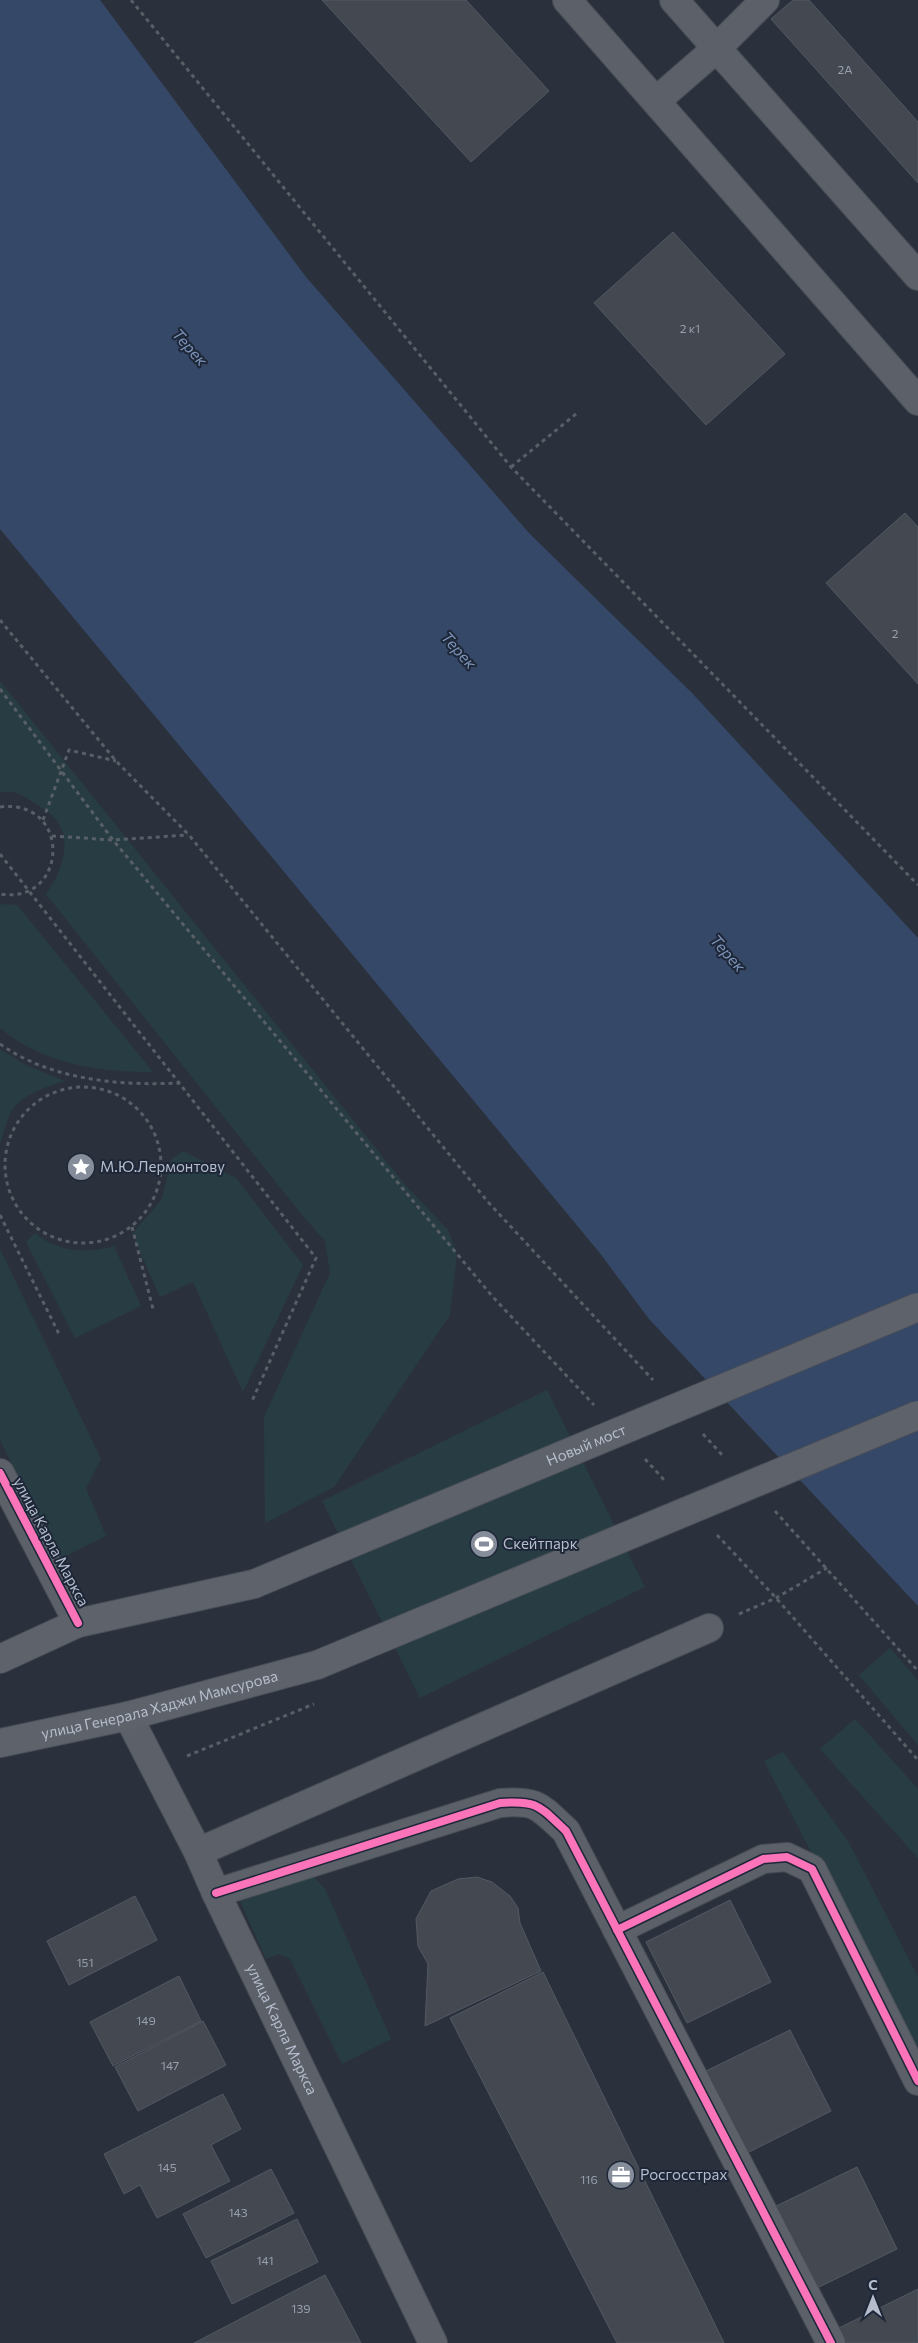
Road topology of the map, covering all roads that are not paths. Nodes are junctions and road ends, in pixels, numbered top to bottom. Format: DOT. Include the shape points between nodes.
graph roads {
  1 [pos="567,0"];
  2 [pos="674,0"];
  3 [pos="765,0"];
  4 [pos="717,48"];
  5 [pos="656,101"];
  6 [pos="918,276"];
  7 [pos="916,394"];
  8 [pos="918,1308"];
  9 [pos="918,1415"];
  10 [pos="0,1473"];
  11 [pos="78,1624"];
  12 [pos="709,1628"];
  13 [pos="0,1659"];
  14 [pos="128,1716"];
  15 [pos="0,1743"];
  16 [pos="198,1852"];
  17 [pos="216,1892"];
  18 [pos="617,1930"];
  19 [pos="918,2080"];
  20 [pos="433,2343"];
  21 [pos="831,2343"];
  1 -- 5 [label="street"];
  2 -- 4 [label="street"];
  3 -- 4 [label="street"];
  4 -- 5 [label="street"];
  4 -- 6 [label="street"];
  5 -- 7 [label="street"];
  8 -- 11 [label="main road, Новый мост, bridge" via="254,1584"];
  9 -- 14 [label="main road, улица Генерала Хаджи Мамсурова, bridge" via="317,1665"];
  10 -- 11 [label="street, улица Карла Маркса"];
  11 -- 13 [label="main road"];
  12 -- 16 [label="street"];
  14 -- 15 [label="main road, улица Генерала Хаджи Мамсурова"];
  14 -- 16 [label="street, улица Карла Маркса"];
  16 -- 17 [label="street, улица Карла Маркса"];
  17 -- 18 [label="street" via="500,1804 520,1802 539,1806 566,1831"];
  17 -- 20 [label="street, улица Карла Маркса"];
  18 -- 19 [label="street" via="762,1859 787,1856 812,1869"];
  18 -- 21 [label="street"];
}
